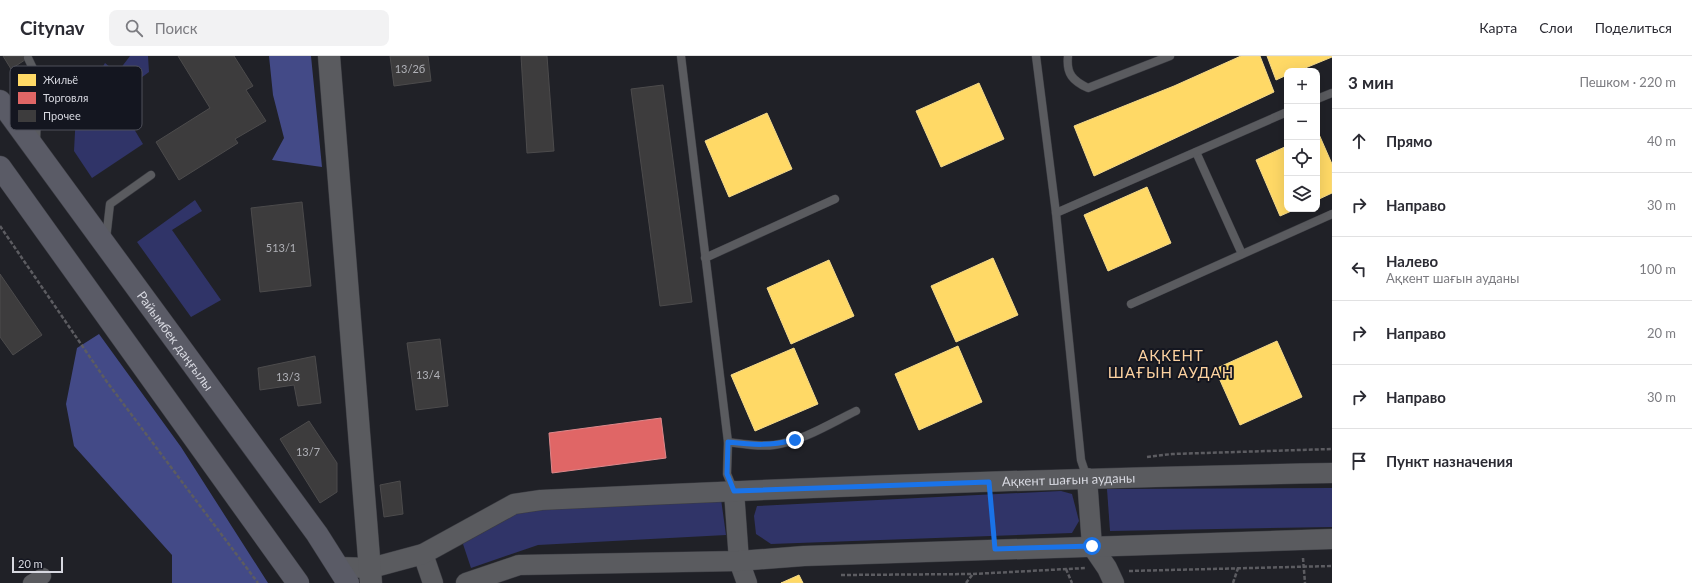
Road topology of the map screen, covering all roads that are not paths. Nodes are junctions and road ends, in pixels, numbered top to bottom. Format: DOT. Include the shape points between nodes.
graph roads {
  1 [pos="329,56"];
  2 [pos="682,56"];
  3 [pos="1036,56"];
  4 [pos="1068,56"];
  5 [pos="1170,56"];
  6 [pos="28,58"];
  7 [pos="32,66"];
  8 [pos="1332,93"];
  9 [pos="1320,98"];
  10 [pos="0,101"];
  11 [pos="1284,113"];
  12 [pos="10,115"];
  13 [pos="20,130"];
  14 [pos="37,130"];
  15 [pos="36,152"];
  16 [pos="1196,152"];
  17 [pos="0,167"];
  18 [pos="151,175"];
  19 [pos="835,199"];
  20 [pos="1056,213"];
  21 [pos="1332,214"];
  22 [pos="105,246"];
  23 [pos="1242,254"];
  24 [pos="705,258"];
  25 [pos="1131,304"];
  26 [pos="856,411"];
  27 [pos="728,442"];
  28 [pos="1332,473"];
  29 [pos="1087,478"];
  30 [pos="734,491"];
  31 [pos="1332,539"];
  32 [pos="1092,546"];
  33 [pos="423,554"];
  34 [pos="739,561"];
  35 [pos="343,575"];
  36 [pos="371,575"];
  37 [pos="1110,575"];
  38 [pos="298,583"];
  39 [pos="433,583"];
  40 [pos="466,583"];
  41 [pos="747,583"];
  1 -- 36 [label="main road"];
  2 -- 24 [label="lane"];
  3 -- 20 [label="lane"];
  4 -- 5 [label="lane" via="1067,65 1074,81 1088,88"];
  6 -- 7 [label="lane"];
  8 -- 9 [label="lane"];
  10 -- 12 [label="highway, Райымбек даңғылы"];
  11 -- 16 [label="lane"];
  13 -- 15 [label="highway, Райымбек даңғылы"];
  14 -- 15 [label="lane"];
  15 -- 22 [label="highway, Райымбек даңғылы"];
  16 -- 20 [label="lane"];
  16 -- 23 [label="lane"];
  17 -- 38 [label="highway"];
  18 -- 22 [label="lane" via="110,204"];
  19 -- 24 [label="lane"];
  20 -- 29 [label="lane" via="1081,460"];
  21 -- 23 [label="lane"];
  22 -- 35 [label="highway, Райымбек даңғылы" via="317,534"];
  23 -- 25 [label="lane"];
  24 -- 27 [label="lane"];
  26 -- 27 [label="lane" via="795,440 774,445"];
  27 -- 30 [label="lane" via="727,474"];
  28 -- 29 [label="street, Ақкент шағын ауданы"];
  29 -- 30 [label="street, Ақкент шағын ауданы"];
  29 -- 32 [label="street"];
  30 -- 33 [label="street, Ақкент шағын ауданы" via="541,500 514,504"];
  30 -- 34 [label="street"];
  31 -- 32 [label="street"];
  32 -- 34 [label="street" via="804,556"];
  32 -- 37 [label="street"];
  33 -- 36 [label="street, Ақкент шағын ауданы"];
  33 -- 39 [label="street"];
  34 -- 40 [label="street" via="519,564"];
  34 -- 41 [label="street"];
  35 -- 36 [label="street, Ақкент шағын ауданы"];
}
